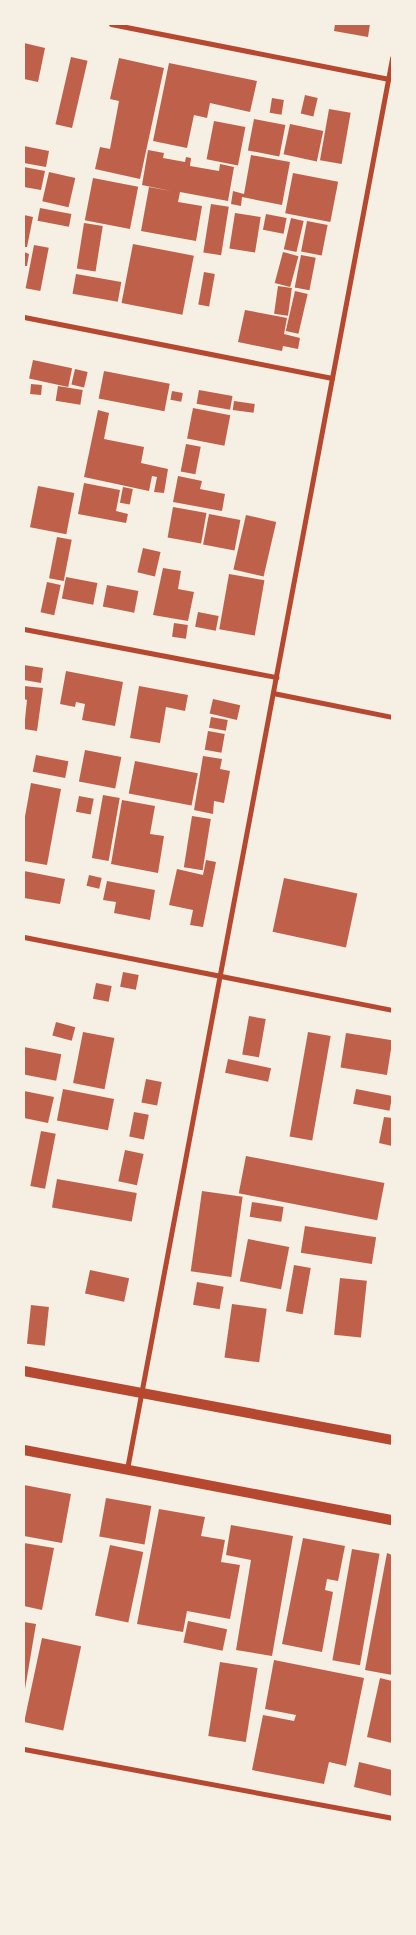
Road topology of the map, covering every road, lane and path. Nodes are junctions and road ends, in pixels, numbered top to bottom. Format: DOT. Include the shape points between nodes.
graph roads {
  1 [pos="111,24"];
  2 [pos="392,58"];
  3 [pos="388,79"];
  4 [pos="24,317"];
  5 [pos="332,378"];
  6 [pos="24,629"];
  7 [pos="276,677"];
  8 [pos="273,693"];
  9 [pos="392,717"];
  10 [pos="24,937"];
  11 [pos="220,975"];
  12 [pos="392,1010"];
  13 [pos="24,1371"];
  14 [pos="142,1393"];
  15 [pos="392,1440"];
  16 [pos="24,1450"];
  17 [pos="127,1469"];
  18 [pos="392,1520"];
  19 [pos="24,1748"];
  20 [pos="392,1818"];
  1 -- 3 [label="street"];
  2 -- 3 [label="street"];
  3 -- 5 [label="street"];
  4 -- 5 [label="street"];
  5 -- 7 [label="street"];
  6 -- 7 [label="street"];
  7 -- 8 [label="street"];
  8 -- 9 [label="street"];
  8 -- 11 [label="street"];
  10 -- 11 [label="street"];
  11 -- 12 [label="street"];
  11 -- 14 [label="street"];
  13 -- 14 [label="main road"];
  14 -- 15 [label="main road"];
  14 -- 17 [label="street"];
  16 -- 17 [label="main road"];
  17 -- 18 [label="main road"];
  19 -- 20 [label="street"];
}
